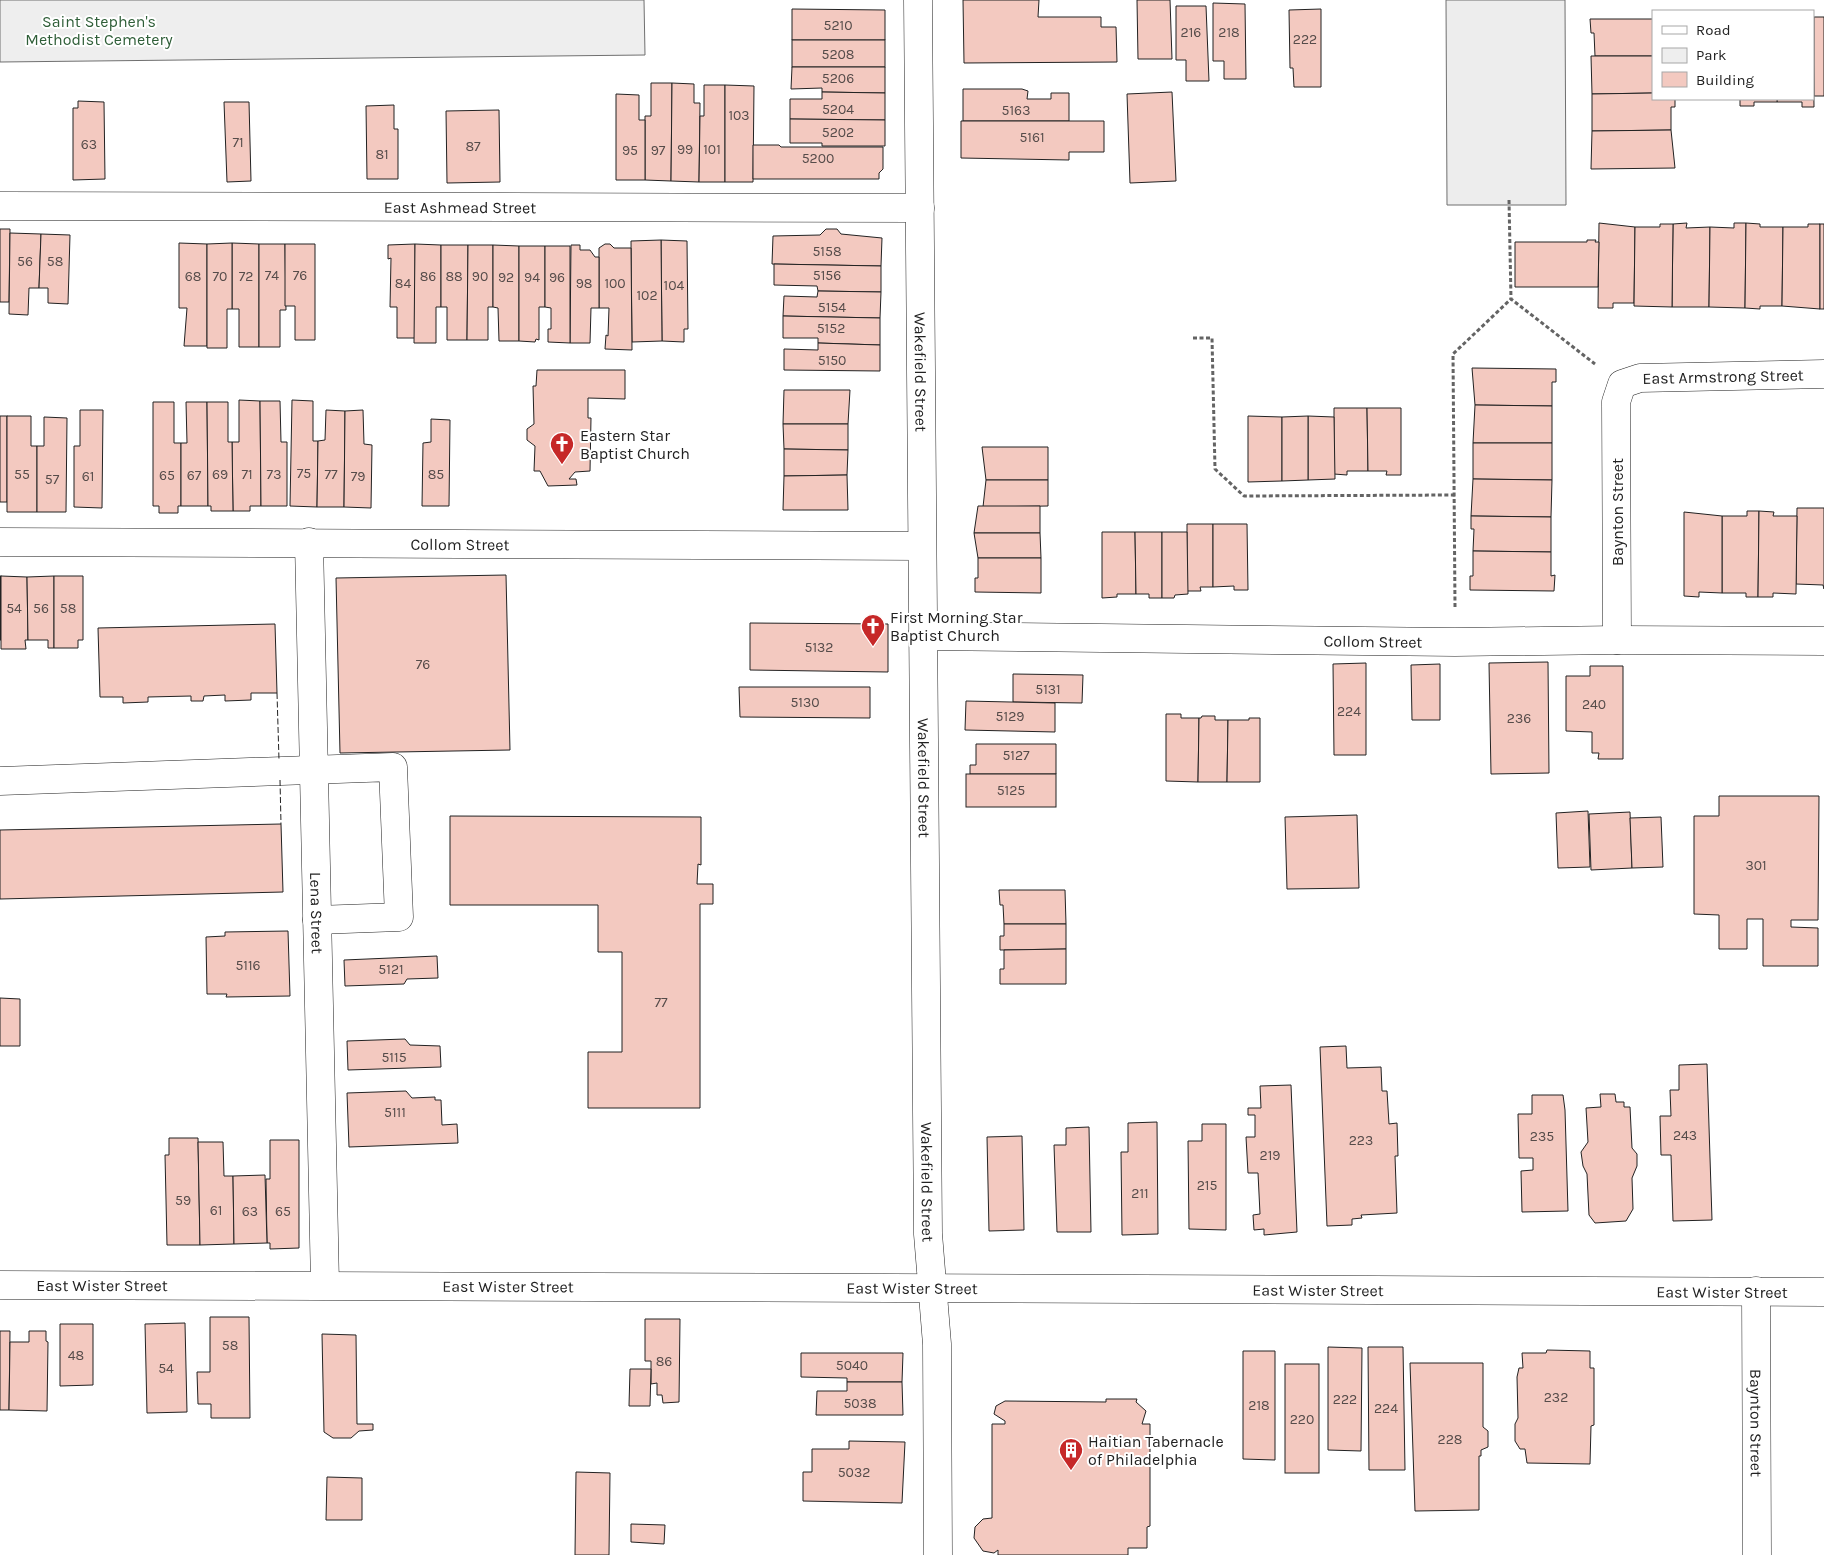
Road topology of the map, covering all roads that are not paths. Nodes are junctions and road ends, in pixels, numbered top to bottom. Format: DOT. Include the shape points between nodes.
graph roads {
  1 [pos="918,0"];
  2 [pos="0,206"];
  3 [pos="920,208"];
  4 [pos="1824,374"];
  5 [pos="1622,384"];
  6 [pos="0,542"];
  7 [pos="309,542"];
  8 [pos="920,546"];
  9 [pos="922,636"];
  10 [pos="1617,640"];
  11 [pos="1824,641"];
  12 [pos="314,769"];
  13 [pos="0,780"];
  14 [pos="317,920"];
  15 [pos="0,1284"];
  16 [pos="325,1284"];
  17 [pos="932,1289"];
  18 [pos="1756,1291"];
  19 [pos="1824,1292"];
  20 [pos="938,1555"];
  21 [pos="1757,1555"];
  1 -- 3 [label="street, Wakefield Street"];
  2 -- 3 [label="street, East Ashmead Street"];
  3 -- 8 [label="street, Wakefield Street"];
  4 -- 5 [label="street, East Armstrong Street" via="1640,378"];
  5 -- 10 [label="street, Baynton Street" via="1616,402"];
  6 -- 7 [label="street, Collom Street"];
  7 -- 8 [label="street, Collom Street"];
  7 -- 12 [label="street, Lena Street"];
  8 -- 9 [label="street, Wakefield Street"];
  9 -- 10 [label="street, Collom Street" via="1456,642"];
  9 -- 17 [label="street, Wakefield Street" via="928,1234"];
  10 -- 11 [label="street, Collom Street"];
  12 -- 13 [label="street"];
  12 -- 14 [label="street, Lena Street"];
  12 -- 14 [label="street" via="393,767 398,917"];
  14 -- 16 [label="street, Lena Street"];
  15 -- 16 [label="street, East Wister Street"];
  16 -- 17 [label="street, East Wister Street"];
  17 -- 18 [label="street, East Wister Street"];
  17 -- 20 [label="street, Wakefield Street" via="937,1344"];
  18 -- 19 [label="street, East Wister Street"];
  18 -- 21 [label="street, Baynton Street"];
}
